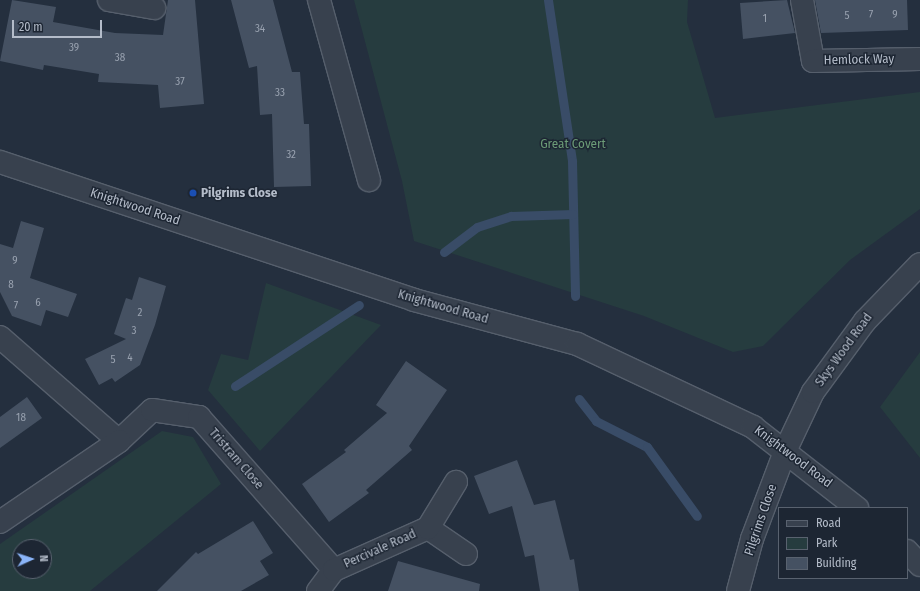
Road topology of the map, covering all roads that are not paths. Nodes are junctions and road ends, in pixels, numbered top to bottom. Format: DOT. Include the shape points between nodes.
graph roads {
  1 [pos="109,0"];
  2 [pos="319,0"];
  3 [pos="802,0"];
  4 [pos="154,8"];
  5 [pos="920,59"];
  6 [pos="0,162"];
  7 [pos="369,180"];
  8 [pos="920,264"];
  9 [pos="0,337"];
  10 [pos="119,441"];
  11 [pos="786,449"];
  12 [pos="456,482"];
  13 [pos="856,507"];
  14 [pos="0,522"];
  15 [pos="428,528"];
  16 [pos="908,552"];
  17 [pos="466,554"];
  18 [pos="920,565"];
  19 [pos="334,570"];
  20 [pos="318,591"];
  21 [pos="738,591"];
  1 -- 4 [label="street"];
  2 -- 7 [label="street"];
  3 -- 5 [label="street, Hemlock Way" via="813,61"];
  6 -- 11 [label="street, Knightwood Road" via="414,300 577,344 704,401"];
  8 -- 11 [label="street, Skys Wood Road" via="887,295 842,349 814,392"];
  9 -- 10 [label="street"];
  10 -- 14 [label="street, Tristram Close"];
  10 -- 19 [label="street, Tristram Close" via="152,410 199,417"];
  11 -- 13 [label="street, Knightwood Road"];
  11 -- 21 [label="street, Pilgrims Close" via="752,539"];
  12 -- 15 [label="street, Percivale Road"];
  15 -- 17 [label="street, Percivale Road"];
  15 -- 19 [label="street, Percivale Road"];
  16 -- 18 [label="street"];
  19 -- 20 [label="street, Percivale Road"];
}
